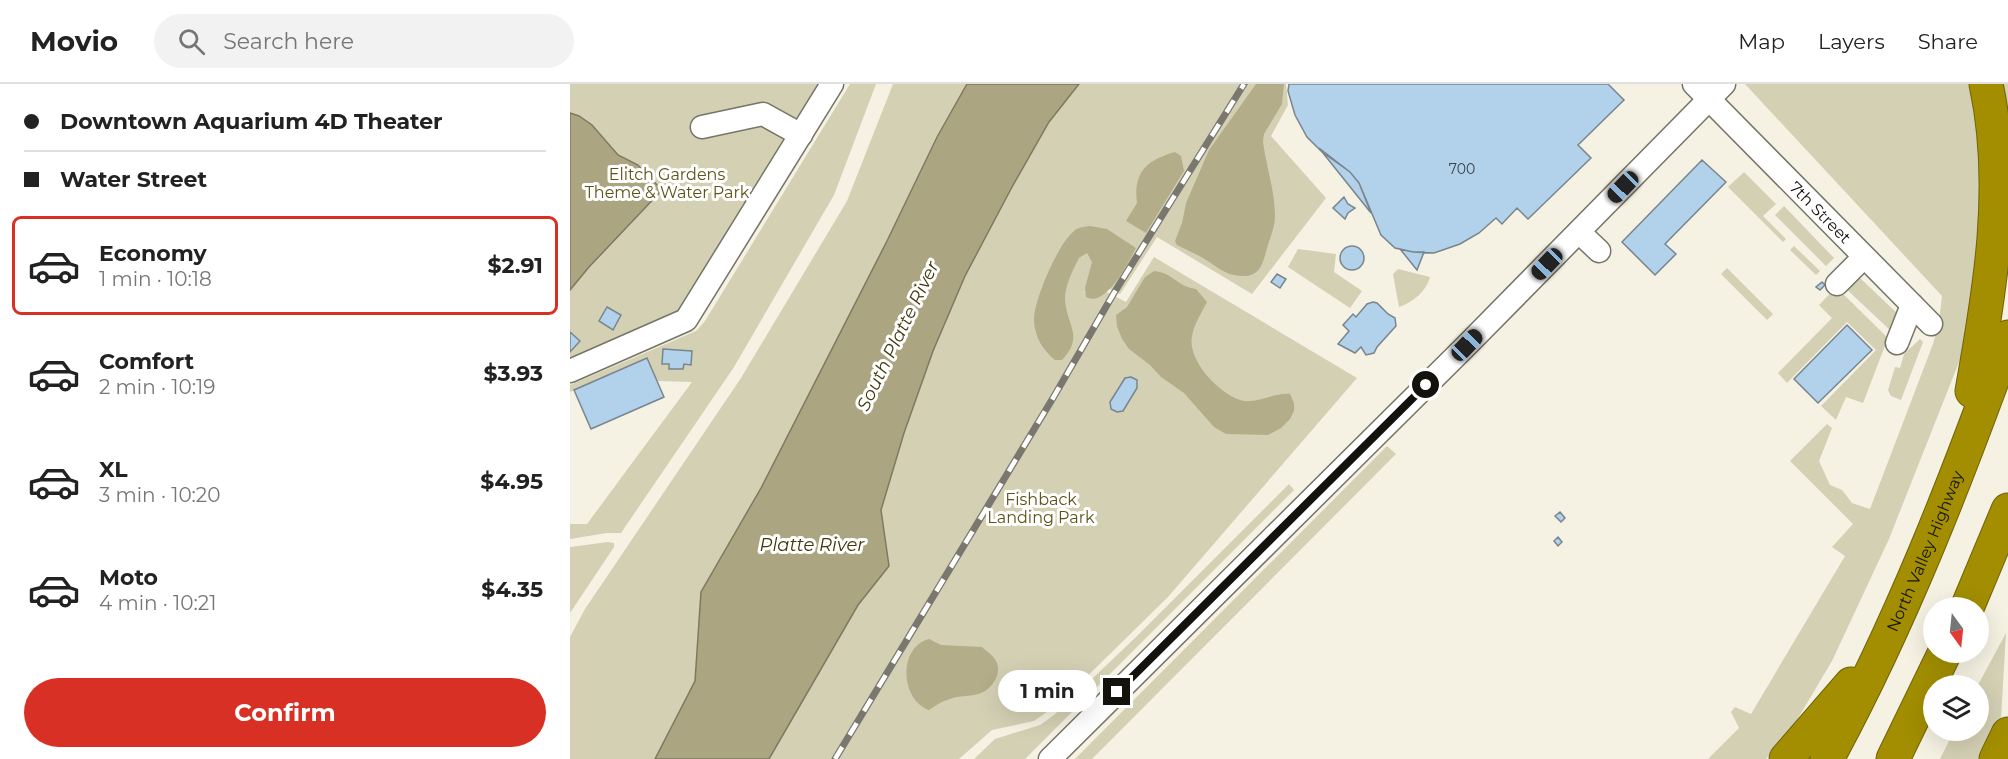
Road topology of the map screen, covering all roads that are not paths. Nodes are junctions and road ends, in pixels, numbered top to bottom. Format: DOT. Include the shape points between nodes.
graph roads {
  1 [pos="832,84"];
  2 [pos="1986,84"];
  3 [pos="1709,89"];
  4 [pos="702,127"];
  5 [pos="801,135"];
  6 [pos="1579,232"];
  7 [pos="1599,251"];
  8 [pos="1859,252"];
  9 [pos="1831,278"];
  10 [pos="1912,305"];
  11 [pos="1931,324"];
  12 [pos="2008,337"];
  13 [pos="1896,343"];
  14 [pos="570,370"];
  15 [pos="1953,480"];
  16 [pos="2008,510"];
  17 [pos="1971,597"];
  18 [pos="1885,643"];
  19 [pos="1940,663"];
  20 [pos="2008,734"];
  21 [pos="1050,759"];
  22 [pos="1786,759"];
  23 [pos="1827,759"];
  24 [pos="1893,759"];
  25 [pos="1996,759"];
  1 -- 5 [label="street"];
  2 -- 15 [label="highway" via="2000,171 1998,214 1981,342"];
  3 -- 6 [label="street"];
  3 -- 8 [label="street, 7th Street"];
  4 -- 5 [label="street" via="763,114"];
  5 -- 14 [label="street" via="686,320"];
  6 -- 7 [label="street"];
  6 -- 21 [label="street"];
  8 -- 9 [label="street"];
  8 -- 10 [label="street, 7th Street"];
  10 -- 11 [label="street, 7th Street"];
  10 -- 13 [label="street"];
  12 -- 15 [label="highway, North Valley Highway"];
  15 -- 18 [label="highway, North Valley Highway"];
  16 -- 17 [label="highway"];
  18 -- 22 [label="highway"];
  18 -- 23 [label="highway, North Valley Highway"];
  19 -- 24 [label="highway"];
  20 -- 25 [label="highway"];
}
